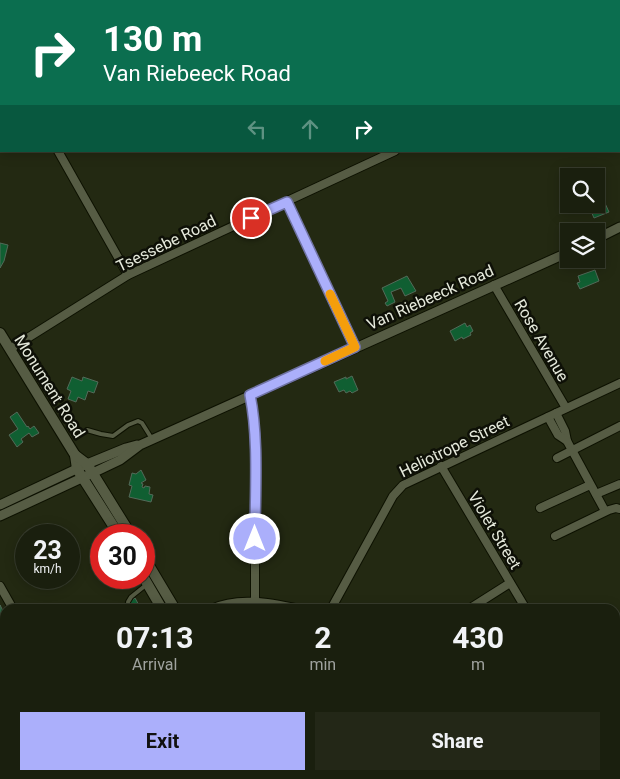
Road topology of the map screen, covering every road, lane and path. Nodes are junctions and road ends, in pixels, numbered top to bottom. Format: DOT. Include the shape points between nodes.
graph roads {
  1 [pos="59,152"];
  2 [pos="393,152"];
  3 [pos="287,202"];
  4 [pos="620,227"];
  5 [pos="605,234"];
  6 [pos="560,256"];
  7 [pos="128,275"];
  8 [pos="494,285"];
  9 [pos="0,333"];
  10 [pos="355,347"];
  11 [pos="10,349"];
  12 [pos="620,383"];
  13 [pos="250,395"];
  14 [pos="566,408"];
  15 [pos="556,413"];
  16 [pos="548,417"];
  17 [pos="620,426"];
  18 [pos="87,430"];
  19 [pos="152,439"];
  20 [pos="567,442"];
  21 [pos="572,450"];
  22 [pos="556,458"];
  23 [pos="441,466"];
  24 [pos="85,471"];
  25 [pos="620,484"];
  26 [pos="590,485"];
  27 [pos="596,494"];
  28 [pos="0,504"];
  29 [pos="540,508"];
  30 [pos="620,509"];
  31 [pos="605,512"];
  32 [pos="0,516"];
  33 [pos="112,524"];
  34 [pos="123,524"];
  35 [pos="555,536"];
  36 [pos="155,575"];
  37 [pos="510,583"];
  38 [pos="0,586"];
  39 [pos="138,589"];
  40 [pos="150,589"];
  41 [pos="128,602"];
  42 [pos="255,602"];
  43 [pos="10,604"];
  44 [pos="159,604"];
  45 [pos="172,604"];
  46 [pos="225,604"];
  47 [pos="268,604"];
  48 [pos="334,604"];
  49 [pos="476,604"];
  50 [pos="523,604"];
  1 -- 7 [label="street"];
  2 -- 3 [label="street, Tsessebe Road"];
  3 -- 7 [label="street, Tsessebe Road"];
  3 -- 10 [label="street"];
  4 -- 5 [label="street"];
  6 -- 8 [label="street, Van Riebeeck Road"];
  7 -- 11 [label="street, Tsessebe Road"];
  8 -- 10 [label="street, Van Riebeeck Road"];
  8 -- 14 [label="street, Rose Avenue"];
  9 -- 11 [label="main road, Monument Road"];
  10 -- 13 [label="street, Van Riebeeck Road"];
  11 -- 24 [label="main road, Monument Road"];
  12 -- 14 [label="street, Heliotrope Street"];
  13 -- 19 [label="street, Van Riebeeck Road"];
  13 -- 42 [label="street" via="255,443"];
  14 -- 15 [label="street, Heliotrope Street"];
  15 -- 16 [label="street, Heliotrope Street"];
  15 -- 20 [label="street"];
  16 -- 20 [label="street" via="558,435"];
  16 -- 23 [label="street, Heliotrope Street"];
  17 -- 21 [label="street"];
  18 -- 19 [label="lane" via="113,436 138,421"];
  19 -- 24 [label="street, Van Riebeeck Road" via="126,448"];
  20 -- 21 [label="street"];
  21 -- 22 [label="street"];
  21 -- 26 [label="street"];
  23 -- 37 [label="street, Violet Street"];
  23 -- 48 [label="street, Heliotrope Street" via="397,490"];
  24 -- 28 [label="street, Van Riebeeck Road"];
  24 -- 32 [label="street, Van Riebeeck Road"];
  24 -- 33 [label="main road, Monument Road"];
  24 -- 34 [label="main road, Monument Road"];
  25 -- 27 [label="street"];
  26 -- 27 [label="street"];
  26 -- 29 [label="street"];
  27 -- 31 [label="street"];
  30 -- 31 [label="street"];
  31 -- 35 [label="street"];
  36 -- 45 [label="main road"];
  37 -- 49 [label="street"];
  37 -- 50 [label="street, Violet Street"];
  38 -- 43 [label="street"];
  39 -- 41 [label="lane"];
  40 -- 44 [label="main road"];
  42 -- 46 [label="street"];
  42 -- 47 [label="street"];
}
